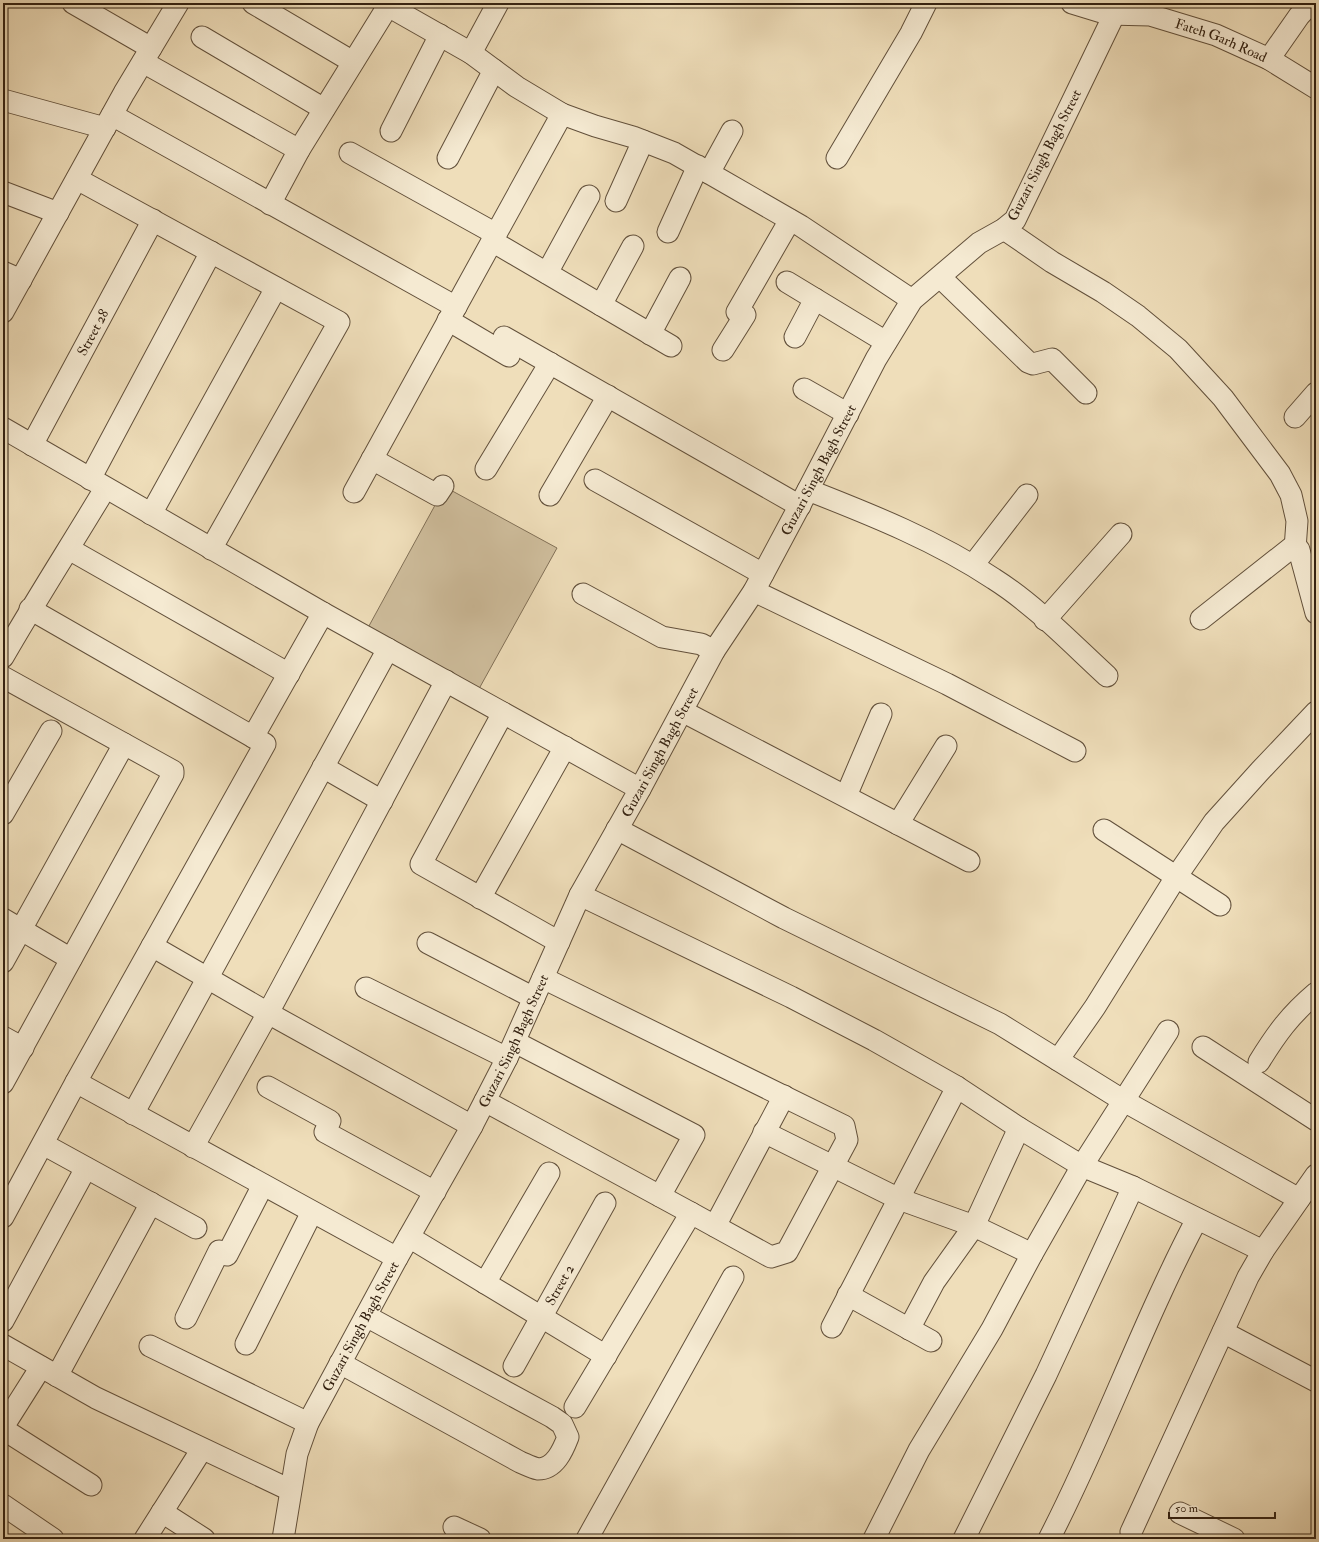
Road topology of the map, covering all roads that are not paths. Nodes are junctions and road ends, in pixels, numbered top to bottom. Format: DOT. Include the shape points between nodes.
graph roads {
  1 [pos="73,3"];
  2 [pos="253,3"];
  3 [pos="498,3"];
  4 [pos="926,3"];
  5 [pos="1072,3"];
  6 [pos="1311,3"];
  7 [pos="385,4"];
  8 [pos="173,5"];
  9 [pos="1114,14"];
  10 [pos="440,35"];
  11 [pos="202,37"];
  12 [pos="471,53"];
  13 [pos="147,55"];
  14 [pos="1269,60"];
  15 [pos="353,62"];
  16 [pos="494,70"];
  17 [pos="1316,88"];
  18 [pos="3,100"];
  19 [pos="324,109"];
  20 [pos="562,114"];
  21 [pos="109,122"];
  22 [pos="391,131"];
  23 [pos="732,131"];
  24 [pos="643,141"];
  25 [pos="299,150"];
  26 [pos="350,153"];
  27 [pos="448,158"];
  28 [pos="837,158"];
  29 [pos="703,169"];
  30 [pos="77,179"];
  31 [pos="3,192"];
  32 [pos="589,196"];
  33 [pos="616,201"];
  34 [pos="270,204"];
  35 [pos="58,213"];
  36 [pos="153,220"];
  37 [pos="790,220"];
  38 [pos="1004,230"];
  39 [pos="668,232"];
  40 [pos="494,237"];
  41 [pos="633,246"];
  42 [pos="211,252"];
  43 [pos="547,273"];
  44 [pos="12,276"];
  45 [pos="940,277"];
  46 [pos="680,278"];
  47 [pos="787,282"];
  48 [pos="276,288"];
  49 [pos="815,299"];
  50 [pos="912,300"];
  51 [pos="602,305"];
  52 [pos="3,312"];
  53 [pos="452,313"];
  54 [pos="650,334"];
  55 [pos="794,337"];
  56 [pos="886,342"];
  57 [pos="671,346"];
  58 [pos="723,350"];
  59 [pos="550,363"];
  60 [pos="804,389"];
  61 [pos="1086,393"];
  62 [pos="1316,393"];
  63 [pos="608,396"];
  64 [pos="848,414"];
  65 [pos="1295,417"];
  66 [pos="3,428"];
  67 [pos="32,445"];
  68 [pos="372,459"];
  69 [pos="486,469"];
  70 [pos="90,479"];
  71 [pos="595,480"];
  72 [pos="443,486"];
  73 [pos="354,492"];
  74 [pos="550,495"];
  75 [pos="1027,495"];
  76 [pos="100,497"];
  77 [pos="804,498"];
  78 [pos="151,514"];
  79 [pos="1121,534"];
  80 [pos="69,549"];
  81 [pos="211,549"];
  82 [pos="1295,549"];
  83 [pos="973,566"];
  84 [pos="758,583"];
  85 [pos="583,594"];
  86 [pos="30,609"];
  87 [pos="323,613"];
  88 [pos="1316,613"];
  89 [pos="1201,619"];
  90 [pos="1045,620"];
  91 [pos="388,649"];
  92 [pos="714,651"];
  93 [pos="3,657"];
  94 [pos="289,674"];
  95 [pos="1106,676"];
  96 [pos="3,677"];
  97 [pos="446,681"];
  98 [pos="682,711"];
  99 [pos="1316,712"];
  100 [pos="504,713"];
  101 [pos="881,714"];
  102 [pos="51,731"];
  103 [pos="253,737"];
  104 [pos="124,744"];
  105 [pos="946,746"];
  106 [pos="565,748"];
  107 [pos="1075,751"];
  108 [pos="323,767"];
  109 [pos="640,789"];
  110 [pos="846,796"];
  111 [pos="382,801"];
  112 [pos="3,814"];
  113 [pos="898,824"];
  114 [pos="617,829"];
  115 [pos="1104,830"];
  116 [pos="969,861"];
  117 [pos="1176,877"];
  118 [pos="580,895"];
  119 [pos="480,898"];
  120 [pos="1220,905"];
  121 [pos="3,919"];
  122 [pos="21,930"];
  123 [pos="559,942"];
  124 [pos="428,943"];
  125 [pos="152,946"];
  126 [pos="71,959"];
  127 [pos="3,962"];
  128 [pos="208,978"];
  129 [pos="543,978"];
  130 [pos="366,988"];
  131 [pos="1316,993"];
  132 [pos="534,998"];
  133 [pos="268,1013"];
  134 [pos="1168,1030"];
  135 [pos="3,1037"];
  136 [pos="1203,1047"];
  137 [pos="23,1048"];
  138 [pos="511,1050"];
  139 [pos="1058,1060"];
  140 [pos="1259,1062"];
  141 [pos="76,1082"];
  142 [pos="3,1084"];
  143 [pos="268,1087"];
  144 [pos="957,1087"];
  145 [pos="784,1096"];
  146 [pos="485,1101"];
  147 [pos="1124,1101"];
  148 [pos="133,1114"];
  149 [pos="1316,1120"];
  150 [pos="472,1126"];
  151 [pos="1018,1128"];
  152 [pos="764,1132"];
  153 [pos="43,1144"];
  154 [pos="193,1147"];
  155 [pos="1082,1166"];
  156 [pos="832,1167"];
  157 [pos="86,1168"];
  158 [pos="548,1173"];
  159 [pos="1316,1175"];
  160 [pos="263,1185"];
  161 [pos="1133,1186"];
  162 [pos="435,1192"];
  163 [pos="660,1196"];
  164 [pos="898,1199"];
  165 [pos="1299,1199"];
  166 [pos="151,1203"];
  167 [pos="605,1203"];
  168 [pos="312,1212"];
  169 [pos="691,1213"];
  170 [pos="3,1217"];
  171 [pos="1197,1219"];
  172 [pos="715,1226"];
  173 [pos="974,1226"];
  174 [pos="196,1228"];
  175 [pos="409,1237"];
  176 [pos="1263,1252"];
  177 [pos="1032,1254"];
  178 [pos="397,1258"];
  179 [pos="734,1277"];
  180 [pos="485,1283"];
  181 [pos="848,1295"];
  182 [pos="366,1316"];
  183 [pos="540,1317"];
  184 [pos="186,1318"];
  185 [pos="3,1321"];
  186 [pos="832,1327"];
  187 [pos="909,1329"];
  188 [pos="1223,1332"];
  189 [pos="931,1341"];
  190 [pos="246,1344"];
  191 [pos="3,1345"];
  192 [pos="150,1346"];
  193 [pos="606,1356"];
  194 [pos="340,1363"];
  195 [pos="514,1366"];
  196 [pos="49,1371"];
  197 [pos="1316,1381"];
  198 [pos="575,1407"];
  199 [pos="308,1423"];
  200 [pos="3,1428"];
  201 [pos="202,1448"];
  202 [pos="91,1485"];
  203 [pos="290,1490"];
  204 [pos="3,1505"];
  205 [pos="162,1512"];
  206 [pos="1180,1513"];
  207 [pos="454,1527"];
  208 [pos="1131,1532"];
  209 [pos="53,1539"];
  210 [pos="145,1539"];
  211 [pos="204,1539"];
  212 [pos="283,1539"];
  213 [pos="480,1539"];
  214 [pos="587,1539"];
  215 [pos="874,1539"];
  216 [pos="964,1539"];
  217 [pos="1048,1539"];
  218 [pos="1234,1539"];
  1 -- 13 [label="street"];
  2 -- 15 [label="street"];
  3 -- 12 [label="street"];
  4 -- 28 [label="street"];
  5 -- 9 [label="street, Fateh Garh Road"];
  6 -- 14 [label="street"];
  7 -- 10 [label="street"];
  7 -- 15 [label="street"];
  8 -- 13 [label="street"];
  9 -- 14 [label="street, Fateh Garh Road" via="1150,15 1216,35"];
  9 -- 38 [label="street, Guzari Singh Bagh Street" via="1015,220"];
  10 -- 12 [label="street"];
  10 -- 22 [label="street"];
  11 -- 19 [label="street"];
  12 -- 16 [label="street"];
  13 -- 21 [label="street"];
  13 -- 25 [label="street"];
  14 -- 17 [label="street, Fateh Garh Road"];
  15 -- 19 [label="street"];
  16 -- 20 [label="street"];
  16 -- 27 [label="street"];
  18 -- 21 [label="street"];
  19 -- 25 [label="street"];
  20 -- 24 [label="street"];
  20 -- 40 [label="street"];
  21 -- 30 [label="street"];
  21 -- 34 [label="street"];
  23 -- 29 [label="street"];
  24 -- 29 [label="street" via="674,153"];
  24 -- 33 [label="street"];
  25 -- 34 [label="street"];
  26 -- 40 [label="street"];
  29 -- 37 [label="street"];
  29 -- 39 [label="street"];
  30 -- 35 [label="street"];
  30 -- 36 [label="street"];
  31 -- 35 [label="street"];
  32 -- 43 [label="street"];
  34 -- 53 [label="street"];
  35 -- 44 [label="street"];
  36 -- 42 [label="street"];
  36 -- 67 [label="street, Street 28"];
  37 -- 50 [label="street"];
  37 -- 58 [label="street" via="737,312 744,315"];
  38 -- 45 [label="street, Guzari Singh Bagh Street" via="979,244"];
  38 -- 82 [label="street" via="1103,292 1138,316 1178,349 1218,393 1280,474 1291,495 1297,521"];
  40 -- 43 [label="street"];
  40 -- 53 [label="street"];
  41 -- 51 [label="street"];
  42 -- 48 [label="street"];
  42 -- 70 [label="street"];
  43 -- 51 [label="street"];
  44 -- 52 [label="street"];
  45 -- 50 [label="street, Guzari Singh Bagh Street"];
  45 -- 61 [label="street" via="1028,362 1033,364 1052,359"];
  46 -- 54 [label="street"];
  47 -- 49 [label="street"];
  48 -- 78 [label="street"];
  48 -- 81 [label="street" via="339,322"];
  49 -- 55 [label="street"];
  49 -- 56 [label="street"];
  50 -- 56 [label="street, Guzari Singh Bagh Street"];
  51 -- 54 [label="street"];
  53 -- 59 [label="street" via="507,347"];
  53 -- 68 [label="street"];
  54 -- 57 [label="street"];
  56 -- 64 [label="street, Guzari Singh Bagh Street"];
  59 -- 63 [label="street"];
  59 -- 69 [label="street"];
  60 -- 64 [label="street"];
  62 -- 65 [label="street"];
  63 -- 74 [label="street"];
  63 -- 77 [label="street"];
  64 -- 77 [label="street, Guzari Singh Bagh Street"];
  66 -- 67 [label="street"];
  67 -- 70 [label="street"];
  68 -- 72 [label="street" via="437,495"];
  68 -- 73 [label="street"];
  70 -- 78 [label="street"];
  71 -- 84 [label="street"];
  75 -- 83 [label="street"];
  76 -- 80 [label="street"];
  77 -- 83 [label="street" via="872,515"];
  77 -- 84 [label="street, Guzari Singh Bagh Street"];
  78 -- 81 [label="street"];
  79 -- 90 [label="street"];
  80 -- 86 [label="street"];
  80 -- 94 [label="street"];
  81 -- 87 [label="street"];
  82 -- 88 [label="street" via="1299,550"];
  82 -- 89 [label="street" via="1291,548"];
  83 -- 90 [label="street" via="995,579"];
  84 -- 92 [label="street, Guzari Singh Bagh Street"];
  84 -- 107 [label="street"];
  85 -- 92 [label="street" via="662,637 701,644"];
  86 -- 93 [label="street"];
  86 -- 103 [label="street"];
  87 -- 91 [label="street"];
  87 -- 94 [label="street"];
  90 -- 95 [label="street"];
  91 -- 97 [label="street"];
  91 -- 108 [label="street"];
  92 -- 98 [label="street, Guzari Singh Bagh Street"];
  94 -- 103 [label="street"];
  96 -- 104 [label="street"];
  97 -- 100 [label="street"];
  97 -- 111 [label="street"];
  98 -- 109 [label="street, Guzari Singh Bagh Street"];
  98 -- 110 [label="street"];
  99 -- 117 [label="street" via="1214,822"];
  100 -- 106 [label="street"];
  100 -- 119 [label="street" via="421,864"];
  101 -- 110 [label="street"];
  102 -- 112 [label="street"];
  103 -- 125 [label="street" via="265,744"];
  104 -- 122 [label="street"];
  104 -- 126 [label="street" via="172,769 173,774"];
  105 -- 113 [label="street"];
  106 -- 109 [label="street"];
  106 -- 119 [label="street"];
  108 -- 111 [label="street"];
  108 -- 128 [label="street"];
  109 -- 114 [label="street, Guzari Singh Bagh Street"];
  110 -- 113 [label="street"];
  111 -- 133 [label="street"];
  113 -- 116 [label="street"];
  114 -- 118 [label="street, Guzari Singh Bagh Street"];
  114 -- 139 [label="street" via="784,918 1000,1024"];
  115 -- 117 [label="street"];
  117 -- 120 [label="street"];
  117 -- 139 [label="street" via="1095,1007"];
  118 -- 123 [label="street, Guzari Singh Bagh Street"];
  118 -- 144 [label="street" via="798,1000"];
  119 -- 123 [label="street"];
  121 -- 122 [label="street"];
  122 -- 126 [label="street"];
  122 -- 127 [label="street"];
  123 -- 129 [label="street, Guzari Singh Bagh Street"];
  124 -- 132 [label="street"];
  125 -- 128 [label="street"];
  125 -- 141 [label="street"];
  126 -- 137 [label="street"];
  128 -- 133 [label="street"];
  128 -- 148 [label="street"];
  129 -- 132 [label="street, Guzari Singh Bagh Street"];
  129 -- 145 [label="street"];
  130 -- 138 [label="street"];
  131 -- 140 [label="street" via="1299,1007 1278,1031"];
  132 -- 138 [label="street, Guzari Singh Bagh Street"];
  133 -- 150 [label="street"];
  133 -- 154 [label="street"];
  134 -- 147 [label="street"];
  135 -- 137 [label="street"];
  136 -- 149 [label="street"];
  137 -- 142 [label="street"];
  138 -- 146 [label="street, Guzari Singh Bagh Street"];
  138 -- 163 [label="street" via="694,1135"];
  139 -- 147 [label="street"];
  141 -- 148 [label="street"];
  141 -- 153 [label="street"];
  143 -- 162 [label="street" via="330,1121 325,1132"];
  144 -- 151 [label="street"];
  144 -- 164 [label="street"];
  145 -- 152 [label="street"];
  145 -- 156 [label="street" via="844,1126 847,1140"];
  146 -- 150 [label="street, Guzari Singh Bagh Street"];
  146 -- 163 [label="street"];
  147 -- 155 [label="street"];
  147 -- 165 [label="street"];
  148 -- 154 [label="street"];
  150 -- 162 [label="street, Guzari Singh Bagh Street"];
  151 -- 155 [label="street"];
  151 -- 173 [label="street"];
  152 -- 156 [label="street"];
  152 -- 172 [label="street"];
  153 -- 157 [label="street"];
  153 -- 170 [label="street"];
  154 -- 160 [label="street"];
  155 -- 161 [label="street"];
  155 -- 177 [label="street"];
  156 -- 164 [label="street"];
  156 -- 172 [label="street" via="786,1252 771,1257"];
  157 -- 166 [label="street"];
  157 -- 185 [label="street"];
  158 -- 180 [label="street"];
  159 -- 165 [label="street"];
  160 -- 168 [label="street"];
  160 -- 184 [label="street" via="227,1256 218,1251"];
  161 -- 171 [label="street"];
  161 -- 216 [label="street" via="1046,1375"];
  162 -- 175 [label="street, Guzari Singh Bagh Street"];
  163 -- 169 [label="street"];
  164 -- 173 [label="street"];
  164 -- 181 [label="street"];
  165 -- 176 [label="street"];
  166 -- 174 [label="street"];
  166 -- 196 [label="street"];
  167 -- 183 [label="street, Street 2"];
  168 -- 178 [label="street"];
  168 -- 190 [label="street"];
  169 -- 172 [label="street"];
  169 -- 193 [label="street"];
  171 -- 176 [label="street"];
  171 -- 217 [label="street" via="1154,1307 1069,1500"];
  173 -- 177 [label="street"];
  173 -- 187 [label="street" via="934,1282"];
  175 -- 178 [label="street, Guzari Singh Bagh Street"];
  175 -- 180 [label="street"];
  176 -- 188 [label="street" via="1248,1277"];
  177 -- 215 [label="street" via="992,1329 919,1450"];
  178 -- 182 [label="street, Guzari Singh Bagh Street"];
  179 -- 214 [label="street"];
  180 -- 183 [label="street"];
  181 -- 186 [label="street"];
  181 -- 187 [label="street"];
  182 -- 194 [label="street, Guzari Singh Bagh Street"];
  182 -- 194 [label="street" via="552,1417 562,1424 568,1437 562,1451 547,1467 537,1469"];
  183 -- 193 [label="street"];
  183 -- 195 [label="street, Street 2"];
  187 -- 189 [label="street"];
  188 -- 197 [label="street"];
  188 -- 208 [label="street"];
  191 -- 196 [label="street"];
  192 -- 199 [label="street"];
  193 -- 198 [label="street"];
  194 -- 199 [label="street, Guzari Singh Bagh Street"];
  196 -- 200 [label="street"];
  196 -- 201 [label="street" via="96,1398"];
  199 -- 203 [label="street, Guzari Singh Bagh Street" via="297,1454"];
  200 -- 202 [label="street"];
  201 -- 203 [label="street"];
  201 -- 205 [label="street"];
  203 -- 212 [label="street, Guzari Singh Bagh Street"];
  204 -- 209 [label="street"];
  205 -- 210 [label="street"];
  205 -- 211 [label="street"];
  206 -- 218 [label="street"];
  207 -- 213 [label="street"];
}
